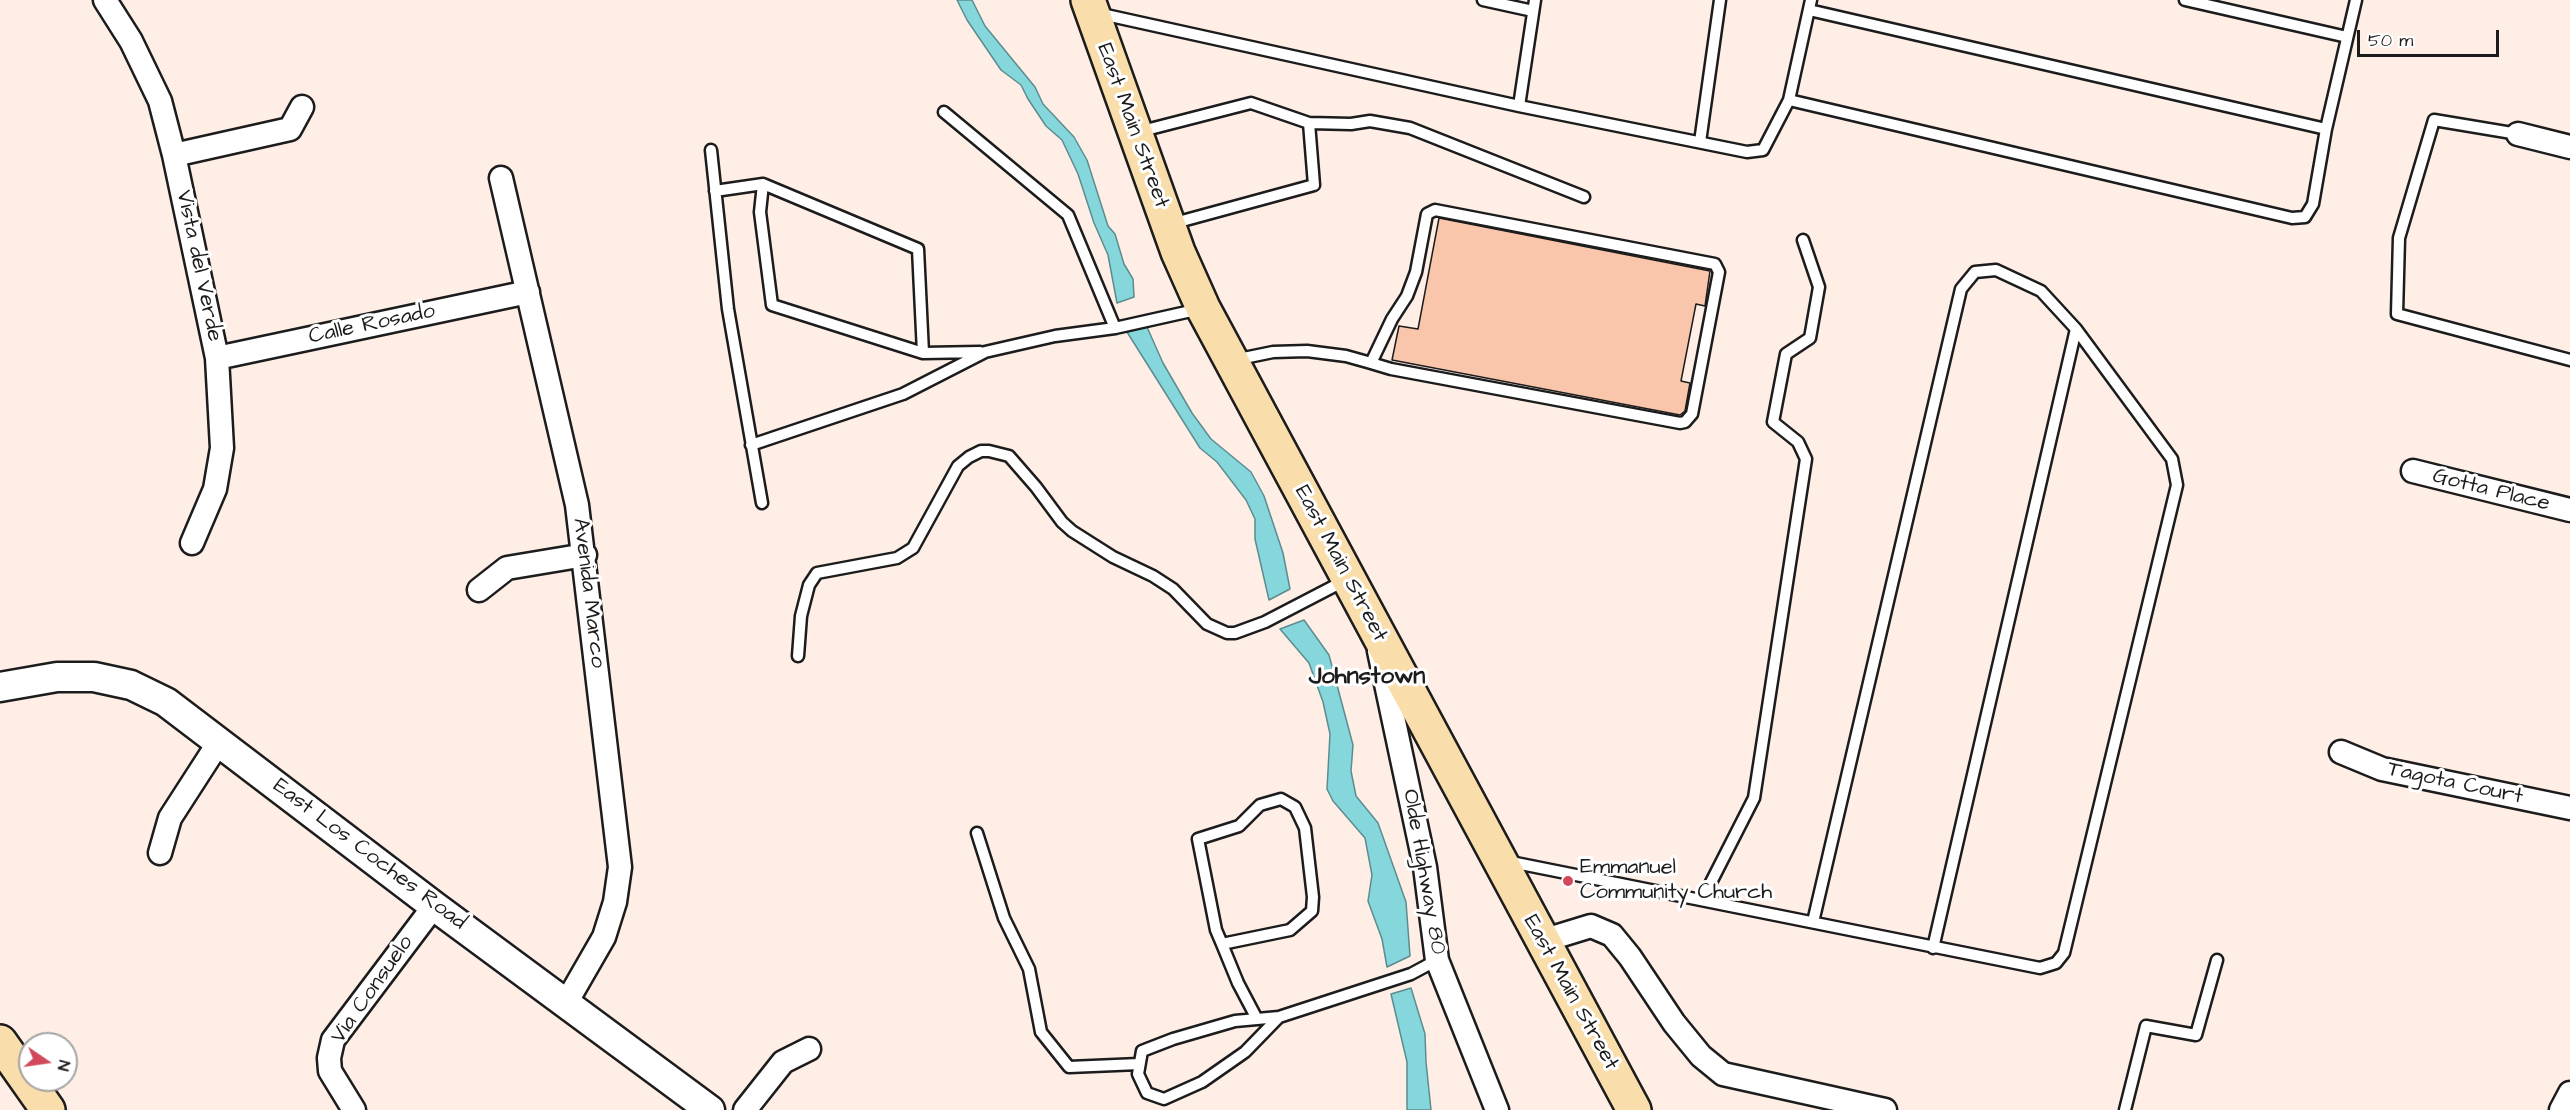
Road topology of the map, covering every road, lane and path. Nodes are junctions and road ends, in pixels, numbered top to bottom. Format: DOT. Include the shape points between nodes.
graph roads {
  1 [pos="105,0"];
  2 [pos="1483,0"];
  3 [pos="1720,0"];
  4 [pos="2184,0"];
  5 [pos="2356,0"];
  6 [pos="1810,5"];
  7 [pos="1090,6"];
  8 [pos="1534,6"];
  9 [pos="2347,38"];
  10 [pos="1789,100"];
  11 [pos="1519,106"];
  12 [pos="302,107"];
  13 [pos="944,112"];
  14 [pos="1309,123"];
  15 [pos="2326,129"];
  16 [pos="1135,133"];
  17 [pos="2518,134"];
  18 [pos="1700,142"];
  19 [pos="2570,147"];
  20 [pos="711,150"];
  21 [pos="174,155"];
  22 [pos="501,178"];
  23 [pos="763,184"];
  24 [pos="715,191"];
  25 [pos="1584,197"];
  26 [pos="1168,225"];
  27 [pos="1803,240"];
  28 [pos="528,292"];
  29 [pos="1203,308"];
  30 [pos="1115,328"];
  31 [pos="2076,329"];
  32 [pos="985,352"];
  33 [pos="923,353"];
  34 [pos="217,357"];
  35 [pos="2570,360"];
  36 [pos="1231,361"];
  37 [pos="1371,363"];
  38 [pos="751,445"];
  39 [pos="2413,471"];
  40 [pos="762,503"];
  41 [pos="2570,510"];
  42 [pos="192,543"];
  43 [pos="585,555"];
  44 [pos="1347,579"];
  45 [pos="479,590"];
  46 [pos="1374,626"];
  47 [pos="798,656"];
  48 [pos="0,687"];
  49 [pos="219,742"];
  50 [pos="2342,752"];
  51 [pos="2570,808"];
  52 [pos="977,833"];
  53 [pos="160,853"];
  54 [pos="1497,860"];
  55 [pos="1702,900"];
  56 [pos="434,906"];
  57 [pos="1813,922"];
  58 [pos="1542,941"];
  59 [pos="1222,944"];
  60 [pos="1933,948"];
  61 [pos="1437,960"];
  62 [pos="2217,960"];
  63 [pos="566,1003"];
  64 [pos="1279,1017"];
  65 [pos="1257,1019"];
  66 [pos="0,1042"];
  67 [pos="809,1049"];
  68 [pos="1139,1064"];
  69 [pos="2570,1093"];
  70 [pos="48,1110"];
  71 [pos="354,1110"];
  72 [pos="710,1110"];
  73 [pos="745,1110"];
  74 [pos="1497,1110"];
  75 [pos="1634,1110"];
  76 [pos="1885,1110"];
  77 [pos="2125,1110"];
  78 [pos="2560,1110"];
  1 -- 21 [label="street, Vista del Verde" via="131,41 160,101"];
  2 -- 8 [label="lane"];
  3 -- 18 [label="lane"];
  4 -- 9 [label="lane"];
  5 -- 9 [label="lane"];
  6 -- 10 [label="lane"];
  6 -- 15 [label="lane"];
  7 -- 11 [label="lane"];
  7 -- 16 [label="main road, East Main Street"];
  8 -- 11 [label="lane"];
  9 -- 15 [label="lane"];
  10 -- 15 [label="lane" via="2292,218 2305,216 2313,204"];
  10 -- 18 [label="lane" via="1763,150 1747,152"];
  11 -- 18 [label="lane"];
  12 -- 21 [label="street" via="290,129"];
  13 -- 30 [label="lane" via="1068,215"];
  14 -- 16 [label="lane" via="1251,103"];
  14 -- 25 [label="lane" via="1370,121 1410,128"];
  14 -- 26 [label="lane" via="1314,185"];
  16 -- 26 [label="main road, East Main Street"];
  17 -- 19 [label="street"];
  17 -- 35 [label="lane" via="2434,120 2399,238 2397,314"];
  20 -- 24 [label="lane"];
  21 -- 34 [label="street, Vista del Verde"];
  22 -- 28 [label="street, Avenida Marco"];
  23 -- 24 [label="lane"];
  23 -- 33 [label="lane" via="918,249"];
  23 -- 33 [label="lane" via="760,212 772,305"];
  24 -- 38 [label="lane" via="728,309"];
  26 -- 29 [label="main road, East Main Street"];
  27 -- 55 [label="lane" via="1819,288 1810,338 1786,354 1773,422 1798,442 1806,459 1754,798"];
  28 -- 34 [label="street, Calle Rosado"];
  28 -- 43 [label="street, Avenida Marco"];
  29 -- 30 [label="lane"];
  29 -- 36 [label="main road, East Main Street"];
  30 -- 32 [label="lane" via="1054,336"];
  31 -- 57 [label="lane" via="2041,291 1996,270 1975,272 1961,289"];
  31 -- 60 [label="lane"];
  31 -- 60 [label="lane" via="2172,459 2177,485 2064,953 2056,963 2040,968"];
  32 -- 33 [label="lane"];
  32 -- 38 [label="lane" via="903,393"];
  34 -- 42 [label="street, Vista del Verde" via="222,448 215,489"];
  36 -- 37 [label="lane" via="1273,352 1307,351"];
  36 -- 44 [label="main road, East Main Street"];
  37 -- 37 [label="lane" via="1407,296 1416,272 1427,214 1434,210 1715,264 1719,272 1692,414 1685,422"];
  38 -- 40 [label="lane"];
  39 -- 41 [label="street, Gotta Place"];
  43 -- 45 [label="street" via="507,568"];
  43 -- 63 [label="street, Avenida Marco" via="621,867 604,937"];
  44 -- 46 [label="main road, East Main Street"];
  44 -- 47 [label="lane" via="1265,622 1227,633 1207,624 1173,589 1072,531 1008,456 989,450 958,466 913,548 897,558 817,573 809,585 801,616"];
  46 -- 54 [label="main road, East Main Street"];
  46 -- 61 [label="street, Olde Highway 80" via="1425,867"];
  48 -- 49 [label="street, East Los Coches Road" via="67,677 113,680 166,702"];
  49 -- 53 [label="street" via="170,818"];
  49 -- 56 [label="street, East Los Coches Road"];
  50 -- 51 [label="street, Tagota Court" via="2382,769"];
  52 -- 68 [label="lane" via="1004,918 1029,969 1041,1032 1069,1067"];
  54 -- 55 [label="lane"];
  54 -- 58 [label="main road, East Main Street"];
  55 -- 57 [label="lane"];
  56 -- 63 [label="street, East Los Coches Road"];
  56 -- 71 [label="street, Via Consuelo" via="333,1040 330,1071"];
  57 -- 60 [label="lane"];
  58 -- 75 [label="main road, East Main Street"];
  58 -- 76 [label="street" via="1591,926 1612,935 1674,1023 1701,1056 1723,1074"];
  59 -- 59 [label="lane" via="1198,839 1239,826 1260,805 1281,800 1295,807 1305,828 1312,911 1290,930"];
  59 -- 65 [label="lane"];
  61 -- 64 [label="lane" via="1411,974"];
  61 -- 74 [label="street, Olde Highway 80"];
  62 -- 77 [label="lane" via="2196,1035 2146,1026"];
  63 -- 72 [label="street, East Los Coches Road"];
  64 -- 65 [label="lane"];
  64 -- 68 [label="lane" via="1245,1052 1202,1082 1164,1099 1147,1094 1138,1074"];
  65 -- 68 [label="lane" via="1235,1021 1173,1039 1142,1052"];
  66 -- 70 [label="main road"];
  67 -- 73 [label="street" via="783,1062"];
  69 -- 78 [label="street"];
}
